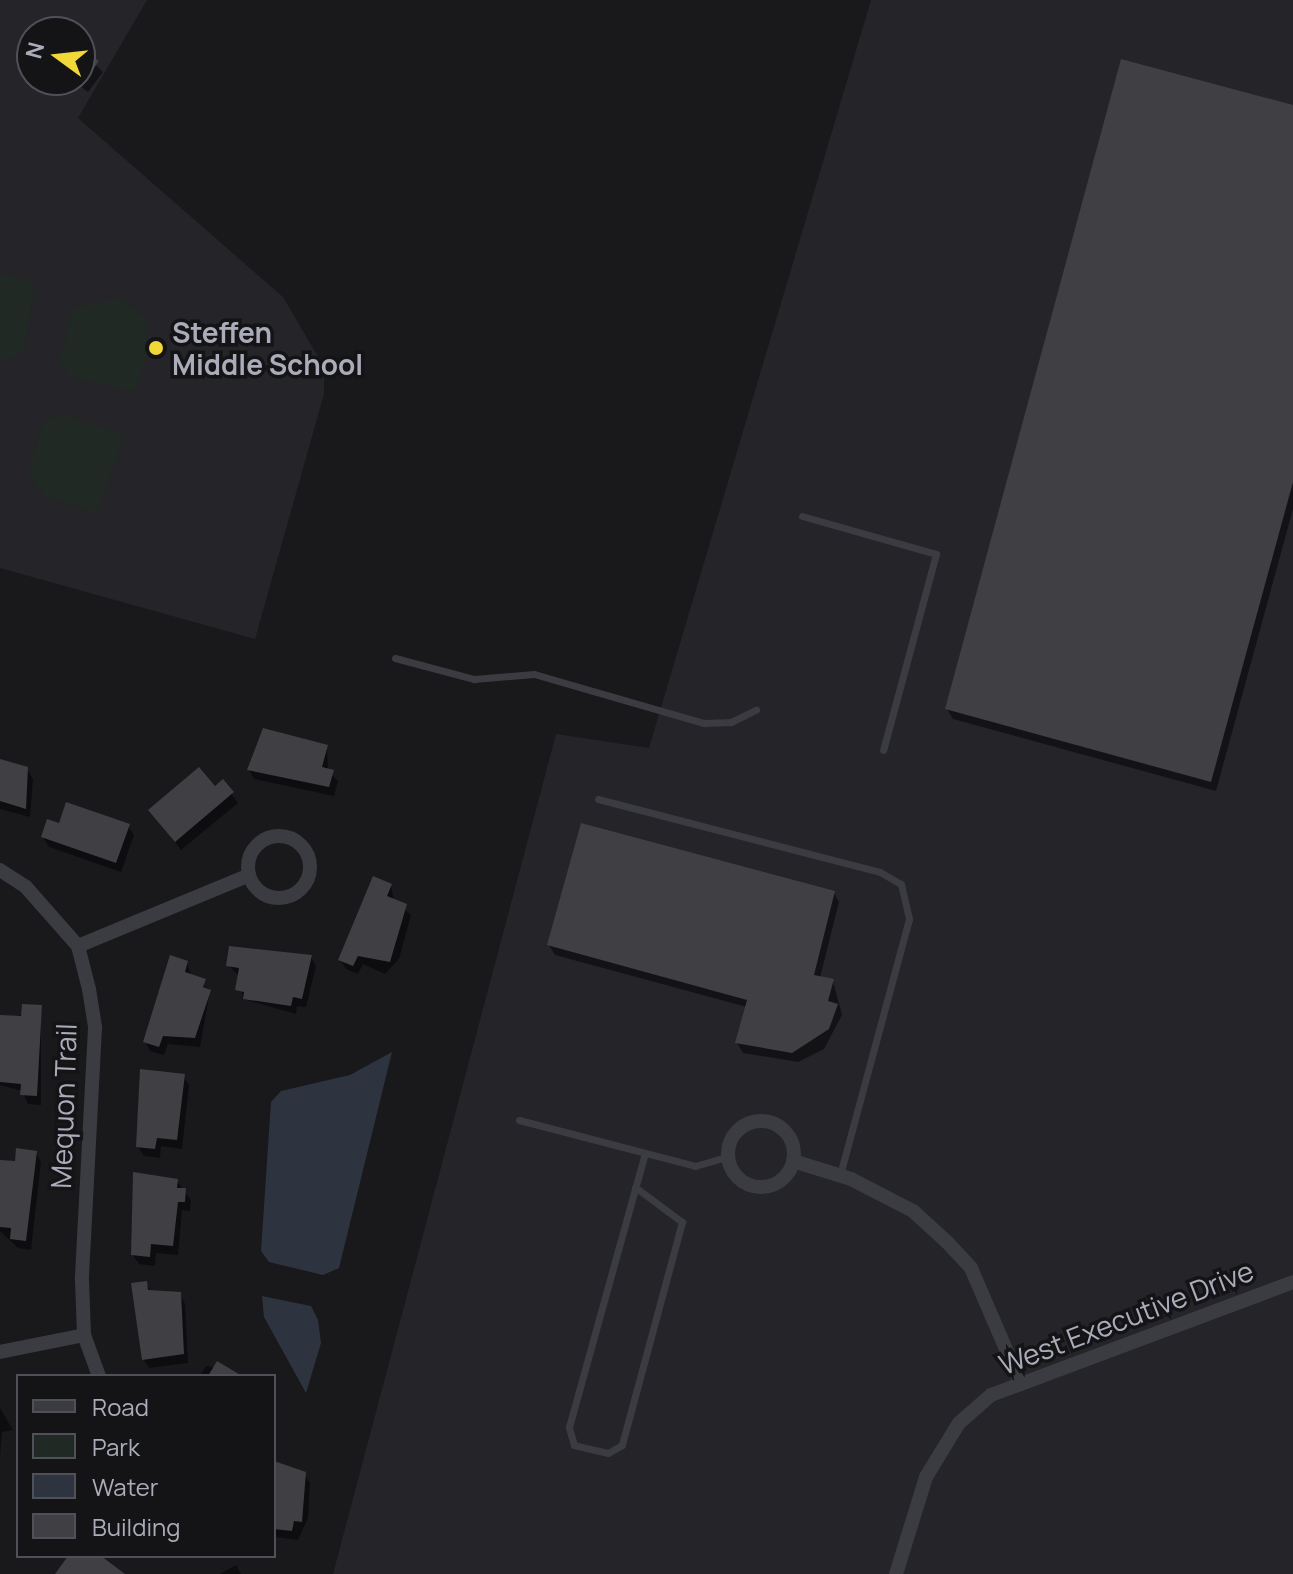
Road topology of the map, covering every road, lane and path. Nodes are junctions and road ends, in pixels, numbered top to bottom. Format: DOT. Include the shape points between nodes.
graph roads {
  1 [pos="802,516"];
  2 [pos="395,658"];
  3 [pos="756,710"];
  4 [pos="883,750"];
  5 [pos="598,799"];
  6 [pos="0,870"];
  7 [pos="249,875"];
  8 [pos="78,946"];
  9 [pos="519,1120"];
  10 [pos="644,1156"];
  11 [pos="727,1157"];
  12 [pos="793,1161"];
  13 [pos="840,1175"];
  14 [pos="635,1187"];
  15 [pos="1293,1282"];
  16 [pos="84,1335"];
  17 [pos="0,1352"];
  18 [pos="98,1374"];
  19 [pos="1021,1384"];
  20 [pos="896,1574"];
  1 -- 4 [label="lane" via="936,554"];
  2 -- 3 [label="lane" via="474,679 534,674 704,723 731,722"];
  5 -- 13 [label="lane" via="880,872 901,884 909,919"];
  6 -- 8 [label="street, Mequon Trail" via="26,887"];
  7 -- 7 [label="street" via="260,891 288,896 308,876 308,857 295,841 275,836 256,846"];
  7 -- 8 [label="street"];
  8 -- 16 [label="street, Mequon Trail" via="95,1028"];
  9 -- 10 [label="lane"];
  10 -- 11 [label="lane" via="695,1166"];
  10 -- 14 [label="lane"];
  11 -- 12 [label="street" via="736,1176 753,1187 774,1184"];
  11 -- 12 [label="street" via="733,1135 763,1121 790,1139"];
  12 -- 13 [label="street"];
  13 -- 19 [label="street" via="913,1211 971,1268"];
  14 -- 14 [label="lane" via="569,1427 574,1445 608,1453 622,1445 682,1222"];
  15 -- 19 [label="street, West Executive Drive"];
  16 -- 17 [label="street"];
  16 -- 18 [label="street, Mequon Trail"];
  19 -- 20 [label="street, West Executive Drive" via="991,1395 959,1423 926,1477"];
}
